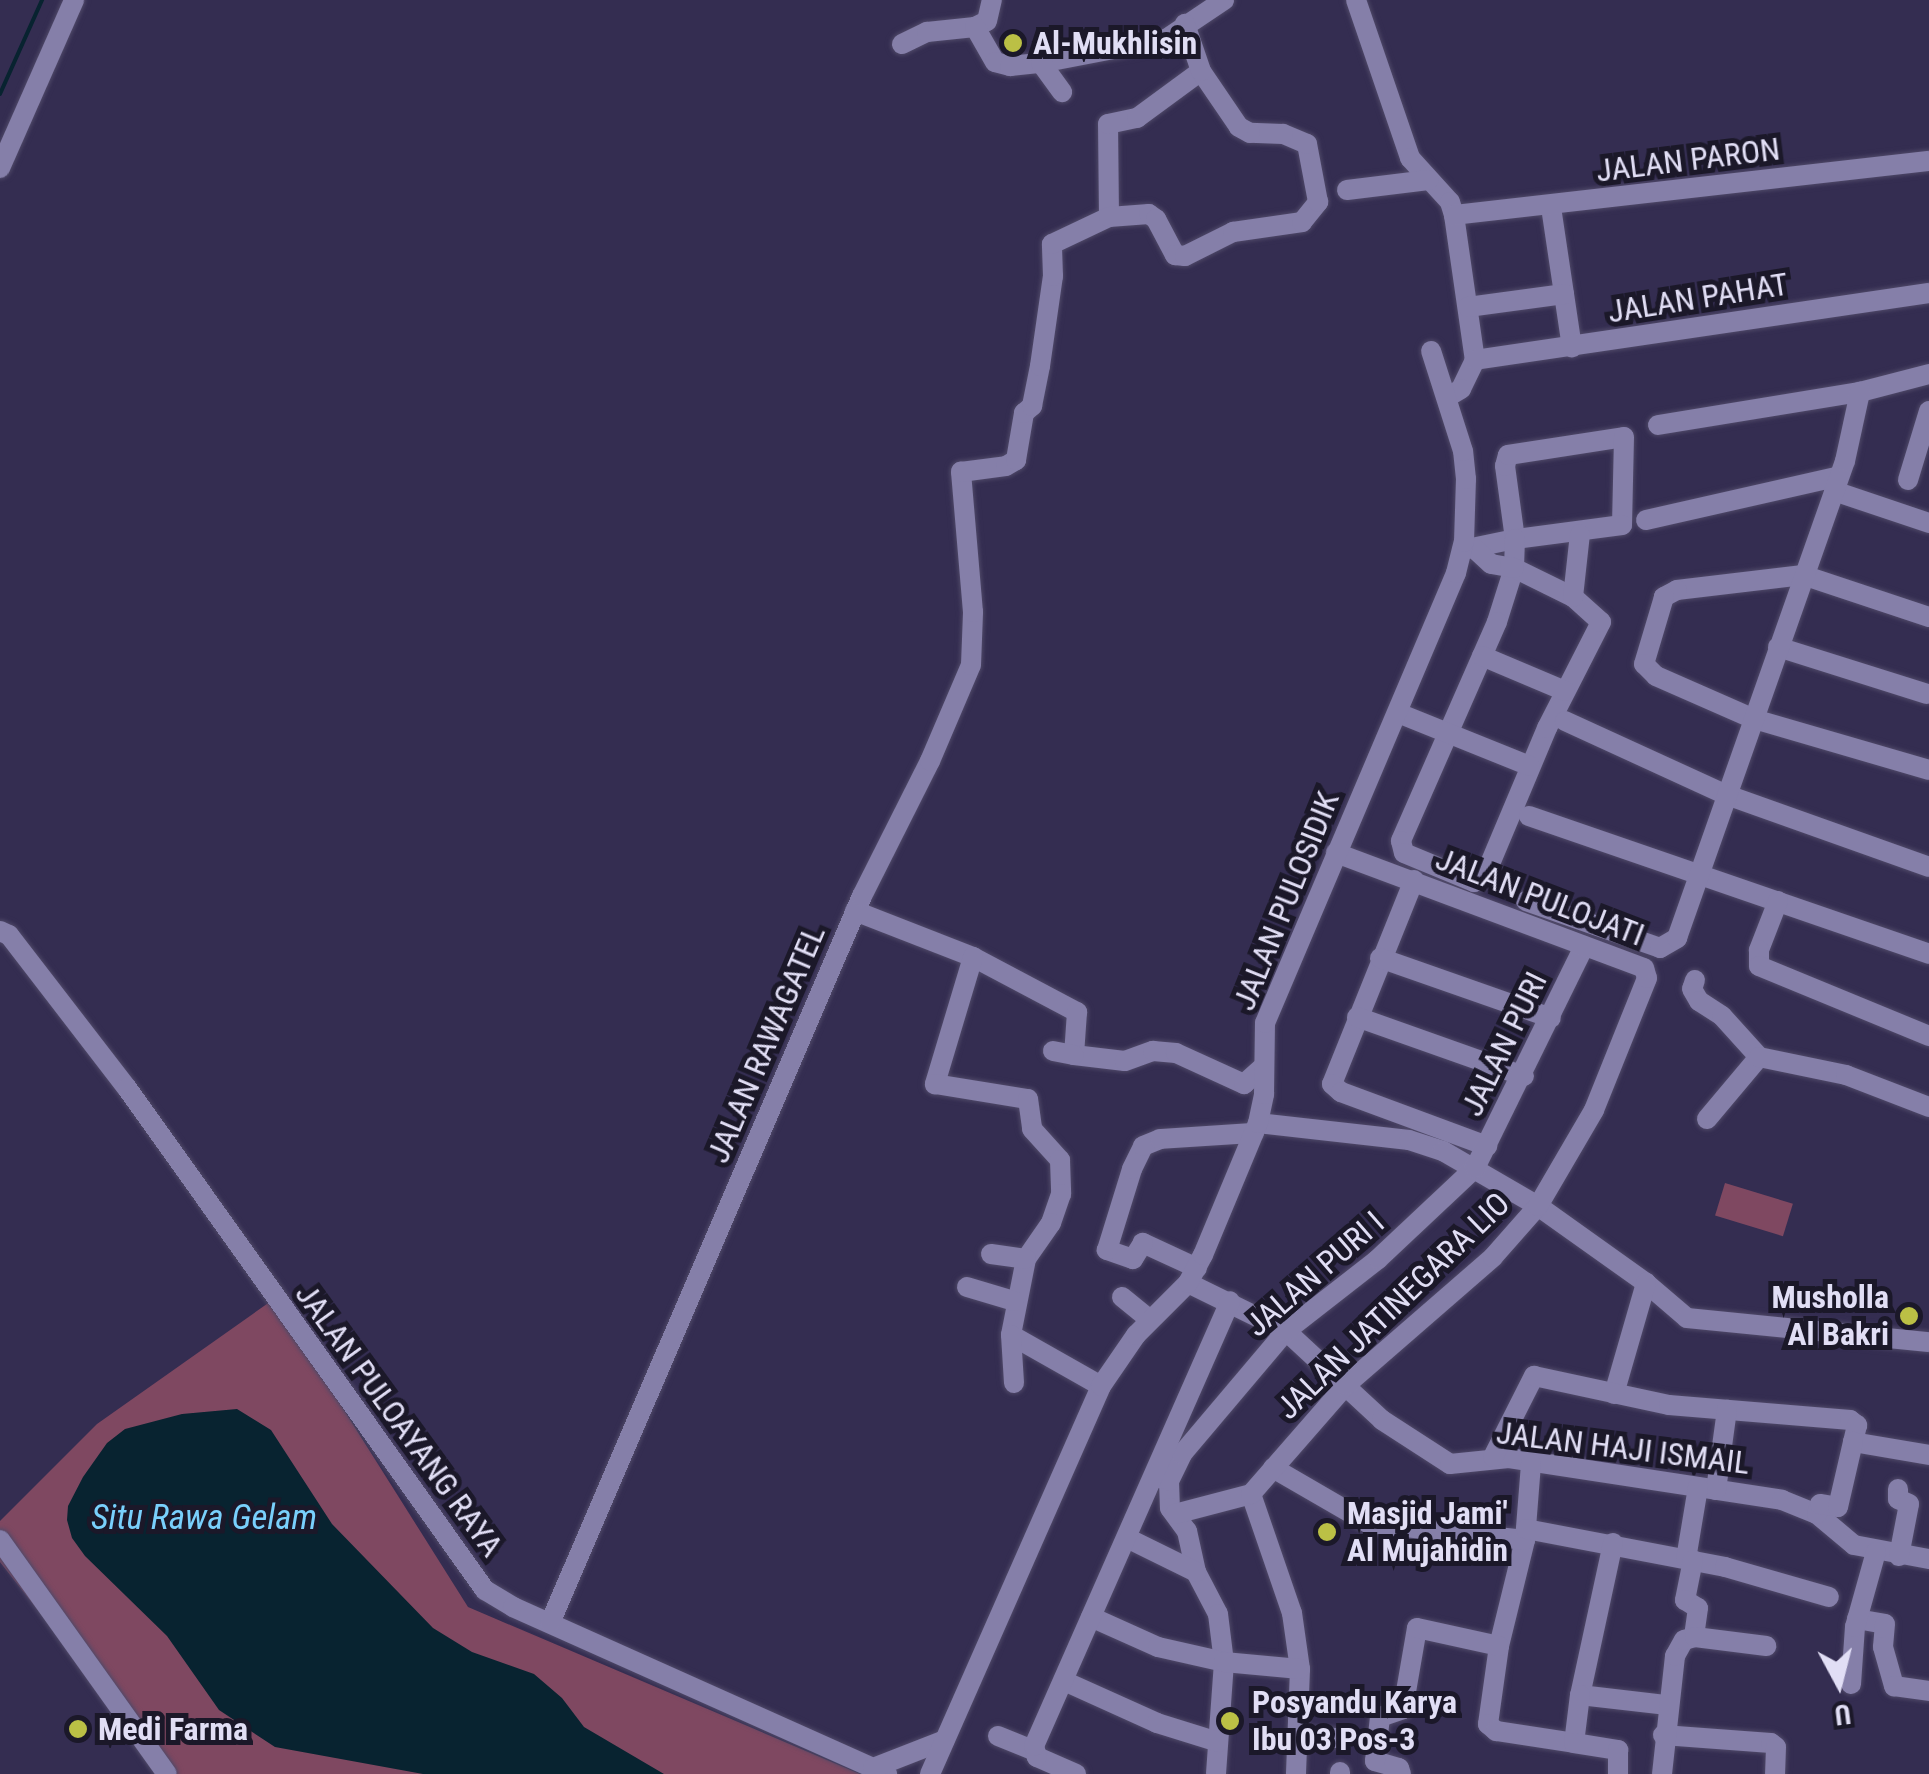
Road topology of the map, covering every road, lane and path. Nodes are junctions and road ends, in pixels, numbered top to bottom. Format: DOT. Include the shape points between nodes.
graph roads {
  1 [pos="74,0"];
  2 [pos="992,0"];
  3 [pos="1224,0"];
  4 [pos="1356,0"];
  5 [pos="1185,24"];
  6 [pos="975,26"];
  7 [pos="902,44"];
  8 [pos="1041,64"];
  9 [pos="1202,71"];
  10 [pos="1062,92"];
  11 [pos="1929,160"];
  12 [pos="0,168"];
  13 [pos="1428,180"];
  14 [pos="1347,190"];
  15 [pos="1551,206"];
  16 [pos="1454,215"];
  17 [pos="1109,217"];
  18 [pos="1929,293"];
  19 [pos="1564,294"];
  20 [pos="1468,307"];
  21 [pos="1572,347"];
  22 [pos="1431,351"];
  23 [pos="1475,360"];
  24 [pos="1929,374"];
  25 [pos="1860,392"];
  26 [pos="1446,398"];
  27 [pos="1929,411"];
  28 [pos="1658,426"];
  29 [pos="1908,480"];
  30 [pos="1837,484"];
  31 [pos="1646,520"];
  32 [pos="1929,523"];
  33 [pos="1580,534"];
  34 [pos="1516,539"];
  35 [pos="1468,549"];
  36 [pos="1514,568"];
  37 [pos="1803,575"];
  38 [pos="1572,598"];
  39 [pos="1929,617"];
  40 [pos="1778,647"];
  41 [pos="1482,656"];
  42 [pos="1565,691"];
  43 [pos="1927,694"];
  44 [pos="1398,713"];
  45 [pos="1754,719"];
  46 [pos="1565,721"];
  47 [pos="1449,733"];
  48 [pos="1530,766"];
  49 [pos="1929,770"];
  50 [pos="1727,795"];
  51 [pos="1529,816"];
  52 [pos="1336,853"];
  53 [pos="1929,866"];
  54 [pos="1700,873"];
  55 [pos="1414,880"];
  56 [pos="1526,901"];
  57 [pos="1778,901"];
  58 [pos="855,911"];
  59 [pos="0,931"];
  60 [pos="1584,946"];
  61 [pos="1929,954"];
  62 [pos="973,957"];
  63 [pos="1380,958"];
  64 [pos="1695,980"];
  65 [pos="1357,1017"];
  66 [pos="1551,1018"];
  67 [pos="1929,1036"];
  68 [pos="1759,1056"];
  69 [pos="1262,1068"];
  70 [pos="1524,1076"];
  71 [pos="1929,1108"];
  72 [pos="1707,1119"];
  73 [pos="1256,1128"];
  74 [pos="1487,1146"];
  75 [pos="1475,1168"];
  76 [pos="1538,1206"];
  77 [pos="991,1254"];
  78 [pos="1026,1259"];
  79 [pos="1193,1276"];
  80 [pos="1646,1283"];
  81 [pos="968,1288"];
  82 [pos="1122,1297"];
  83 [pos="1230,1300"];
  84 [pos="1014,1302"];
  85 [pos="1150,1320"];
  86 [pos="1286,1331"];
  87 [pos="1011,1335"];
  88 [pos="1929,1342"];
  89 [pos="1014,1383"];
  90 [pos="1346,1385"];
  91 [pos="1102,1386"];
  92 [pos="1614,1394"];
  93 [pos="1727,1410"];
  94 [pos="1174,1429"];
  95 [pos="1195,1438"];
  96 [pos="1853,1442"];
  97 [pos="1929,1455"];
  98 [pos="1492,1457"];
  99 [pos="1531,1464"];
  100 [pos="1273,1468"];
  101 [pos="1161,1478"];
  102 [pos="1707,1488"];
  103 [pos="1898,1489"];
  104 [pos="1252,1494"];
  105 [pos="1175,1514"];
  106 [pos="1817,1514"];
  107 [pos="1525,1534"];
  108 [pos="1127,1538"];
  109 [pos="0,1540"];
  110 [pos="1613,1543"];
  111 [pos="1876,1552"];
  112 [pos="1899,1556"];
  113 [pos="1929,1559"];
  114 [pos="1689,1560"];
  115 [pos="1196,1572"];
  116 [pos="1829,1596"];
  117 [pos="1091,1617"];
  118 [pos="1857,1619"];
  119 [pos="550,1623"];
  120 [pos="1694,1637"];
  121 [pos="1499,1646"];
  122 [pos="1766,1646"];
  123 [pos="1224,1662"];
  124 [pos="1300,1669"];
  125 [pos="1064,1681"];
  126 [pos="1851,1684"];
  127 [pos="1929,1692"];
  128 [pos="1580,1695"];
  129 [pos="1667,1706"];
  130 [pos="1663,1735"];
  131 [pos="998,1736"];
  132 [pos="1298,1736"];
  133 [pos="1336,1738"];
  134 [pos="945,1740"];
  135 [pos="1218,1742"];
  136 [pos="1574,1743"];
  137 [pos="1033,1750"];
  138 [pos="880,1771"];
  139 [pos="167,1774"];
  140 [pos="930,1774"];
  141 [pos="1076,1774"];
  142 [pos="1216,1774"];
  143 [pos="1296,1774"];
  144 [pos="1402,1774"];
  145 [pos="1618,1774"];
  146 [pos="1662,1774"];
  147 [pos="1775,1774"];
  1 -- 12 [label="street"];
  2 -- 6 [label="street" via="987,21"];
  3 -- 5 [label="street"];
  4 -- 13 [label="street" via="1410,158"];
  5 -- 8 [label="street" via="1149,45"];
  5 -- 9 [label="street"];
  6 -- 7 [label="street" via="927,32"];
  6 -- 8 [label="street" via="995,62"];
  8 -- 10 [label="street"];
  9 -- 17 [label="street" via="1137,118 1108,124"];
  9 -- 17 [label="street" via="1244,131 1307,144 1318,202 1302,222 1233,232 1185,256 1172,252 1149,214"];
  11 -- 15 [label="street, JALAN PARON"];
  13 -- 14 [label="street"];
  13 -- 16 [label="street"];
  15 -- 16 [label="street, JALAN PARON"];
  15 -- 19 [label="street"];
  16 -- 20 [label="street"];
  17 -- 58 [label="street, JALAN RAWAGATEL" via="1052,244 1040,366 1014,464 963,469 971,665"];
  18 -- 21 [label="street, JALAN PAHAT"];
  19 -- 20 [label="street"];
  19 -- 21 [label="street"];
  20 -- 23 [label="street"];
  21 -- 23 [label="street, JALAN PAHAT"];
  22 -- 26 [label="street, JALAN PULOSIDIK"];
  23 -- 26 [label="street" via="1461,389"];
  24 -- 25 [label="street"];
  25 -- 28 [label="street"];
  25 -- 30 [label="street"];
  26 -- 35 [label="street, JALAN PULOSIDIK" via="1466,479"];
  27 -- 29 [label="street"];
  30 -- 31 [label="street"];
  30 -- 32 [label="street"];
  30 -- 37 [label="street"];
  33 -- 34 [label="street"];
  33 -- 34 [label="street" via="1624,520 1626,443 1619,435 1508,455"];
  33 -- 38 [label="street"];
  34 -- 35 [label="street"];
  34 -- 36 [label="street"];
  35 -- 36 [label="street" via="1491,564"];
  35 -- 44 [label="street, JALAN PULOSIDIK"];
  36 -- 38 [label="street"];
  36 -- 41 [label="street"];
  37 -- 39 [label="street"];
  37 -- 40 [label="street"];
  37 -- 45 [label="street" via="1664,597 1645,656 1647,670"];
  38 -- 42 [label="street" via="1601,622"];
  40 -- 43 [label="street"];
  40 -- 45 [label="street"];
  41 -- 42 [label="street"];
  41 -- 47 [label="street"];
  42 -- 48 [label="street"];
  44 -- 47 [label="street"];
  44 -- 52 [label="street, JALAN PULOSIDIK"];
  45 -- 49 [label="street"];
  45 -- 50 [label="street"];
  46 -- 50 [label="street"];
  47 -- 48 [label="street"];
  47 -- 48 [label="street" via="1401,848 1474,882 1484,878"];
  50 -- 53 [label="street"];
  50 -- 54 [label="street"];
  51 -- 54 [label="street"];
  52 -- 55 [label="street, JALAN PULOJATI"];
  52 -- 69 [label="street, JALAN PULOSIDIK" via="1265,1024"];
  54 -- 56 [label="street" via="1677,938 1660,948"];
  54 -- 57 [label="street"];
  55 -- 60 [label="street, JALAN PULOJATI"];
  55 -- 63 [label="street"];
  57 -- 61 [label="street"];
  57 -- 67 [label="street" via="1759,950 1760,966"];
  58 -- 62 [label="street"];
  58 -- 119 [label="street, JALAN RAWAGATEL"];
  59 -- 119 [label="street, JALAN PULOAYANG RAYA" via="127,1088 470,1571 497,1598"];
  60 -- 66 [label="street, JALAN PURI"];
  60 -- 76 [label="street, JALAN PULOJATI" via="1644,968 1647,978 1594,1110"];
  62 -- 69 [label="street" via="1077,1012 1064,1053 1125,1061 1153,1051 1176,1053 1244,1084"];
  62 -- 78 [label="street" via="935,1084 1028,1099 1032,1129 1057,1154 1059,1206"];
  63 -- 65 [label="street"];
  63 -- 66 [label="street"];
  64 -- 68 [label="street" via="1699,1001"];
  65 -- 70 [label="street"];
  65 -- 74 [label="street" via="1334,1088"];
  66 -- 70 [label="street, JALAN PURI"];
  68 -- 71 [label="street" via="1846,1075"];
  68 -- 72 [label="street"];
  69 -- 73 [label="street, JALAN PULOSIDIK"];
  70 -- 74 [label="street, JALAN PURI"];
  73 -- 75 [label="street" via="1408,1140"];
  73 -- 79 [label="street, JALAN PULOSIDIK"];
  73 -- 79 [label="street, JALAN HAJI ISMAIL" via="1142,1146 1107,1246 1133,1259 1143,1242"];
  74 -- 75 [label="street, JALAN PURI"];
  75 -- 76 [label="street"];
  75 -- 86 [label="street, JALAN PURI I" via="1416,1227"];
  76 -- 80 [label="street"];
  76 -- 90 [label="street, JALAN JATINEGARA LIO" via="1477,1272"];
  77 -- 78 [label="street"];
  78 -- 84 [label="street"];
  79 -- 83 [label="street, JALAN HAJI ISMAIL"];
  79 -- 85 [label="street, JALAN PULOSIDIK"];
  80 -- 88 [label="street" via="1680,1316 1700,1322"];
  80 -- 92 [label="street"];
  81 -- 84 [label="street"];
  82 -- 85 [label="street"];
  83 -- 86 [label="street, JALAN HAJI ISMAIL"];
  83 -- 94 [label="street"];
  84 -- 87 [label="street"];
  85 -- 91 [label="street, JALAN PULOSIDIK"];
  86 -- 90 [label="street, JALAN HAJI ISMAIL"];
  86 -- 95 [label="street, JALAN PURI I"];
  87 -- 89 [label="street"];
  87 -- 91 [label="street"];
  90 -- 98 [label="street, JALAN HAJI ISMAIL" via="1382,1420 1443,1461"];
  90 -- 100 [label="street, JALAN JATINEGARA LIO"];
  91 -- 134 [label="street, JALAN PULOSIDIK"];
  92 -- 93 [label="street"];
  92 -- 98 [label="street" via="1534,1376"];
  93 -- 96 [label="street" via="1850,1420 1857,1425"];
  93 -- 102 [label="street"];
  94 -- 95 [label="street"];
  94 -- 101 [label="street"];
  95 -- 101 [label="street, JALAN PURI I"];
  96 -- 97 [label="street"];
  96 -- 106 [label="street" via="1838,1507 1820,1504"];
  98 -- 99 [label="street, JALAN HAJI ISMAIL"];
  99 -- 102 [label="street, JALAN HAJI ISMAIL"];
  99 -- 107 [label="street"];
  100 -- 104 [label="street, JALAN JATINEGARA LIO"];
  100 -- 107 [label="street" via="1368,1523"];
  101 -- 105 [label="street"];
  101 -- 108 [label="street"];
  102 -- 106 [label="street, JALAN HAJI ISMAIL" via="1782,1500"];
  102 -- 114 [label="street"];
  103 -- 112 [label="street" via="1898,1499 1908,1504"];
  104 -- 105 [label="street"];
  104 -- 124 [label="street" via="1288,1595"];
  105 -- 115 [label="street" via="1187,1531"];
  106 -- 111 [label="street, JALAN HAJI ISMAIL" via="1854,1545"];
  107 -- 110 [label="street"];
  107 -- 121 [label="street"];
  108 -- 115 [label="street"];
  108 -- 117 [label="street"];
  109 -- 139 [label="street"];
  110 -- 114 [label="street"];
  110 -- 128 [label="street"];
  111 -- 112 [label="street, JALAN HAJI ISMAIL"];
  111 -- 118 [label="street"];
  112 -- 113 [label="street, JALAN HAJI ISMAIL"];
  114 -- 116 [label="street"];
  114 -- 120 [label="street" via="1685,1600 1698,1608"];
  115 -- 123 [label="street" via="1218,1614"];
  117 -- 123 [label="street" via="1158,1647"];
  117 -- 125 [label="street"];
  118 -- 126 [label="street"];
  118 -- 127 [label="street" via="1885,1624 1883,1647 1894,1686"];
  119 -- 138 [label="street, JALAN PULOAYANG RAYA"];
  120 -- 122 [label="street"];
  120 -- 129 [label="street" via="1674,1656"];
  121 -- 136 [label="street" via="1488,1726"];
  121 -- 144 [label="street" via="1416,1628 1403,1709 1380,1717 1375,1761"];
  123 -- 124 [label="street"];
  123 -- 135 [label="street"];
  124 -- 132 [label="street"];
  125 -- 135 [label="street"];
  125 -- 137 [label="street"];
  128 -- 129 [label="street"];
  128 -- 136 [label="street"];
  129 -- 130 [label="street"];
  130 -- 146 [label="street"];
  130 -- 147 [label="street" via="1774,1744"];
  131 -- 137 [label="street"];
  132 -- 133 [label="street"];
  132 -- 143 [label="street"];
  134 -- 138 [label="street"];
  134 -- 140 [label="street, JALAN PULOSIDIK"];
  135 -- 142 [label="street"];
  136 -- 145 [label="street" via="1618,1750"];
  137 -- 141 [label="street"];
}
